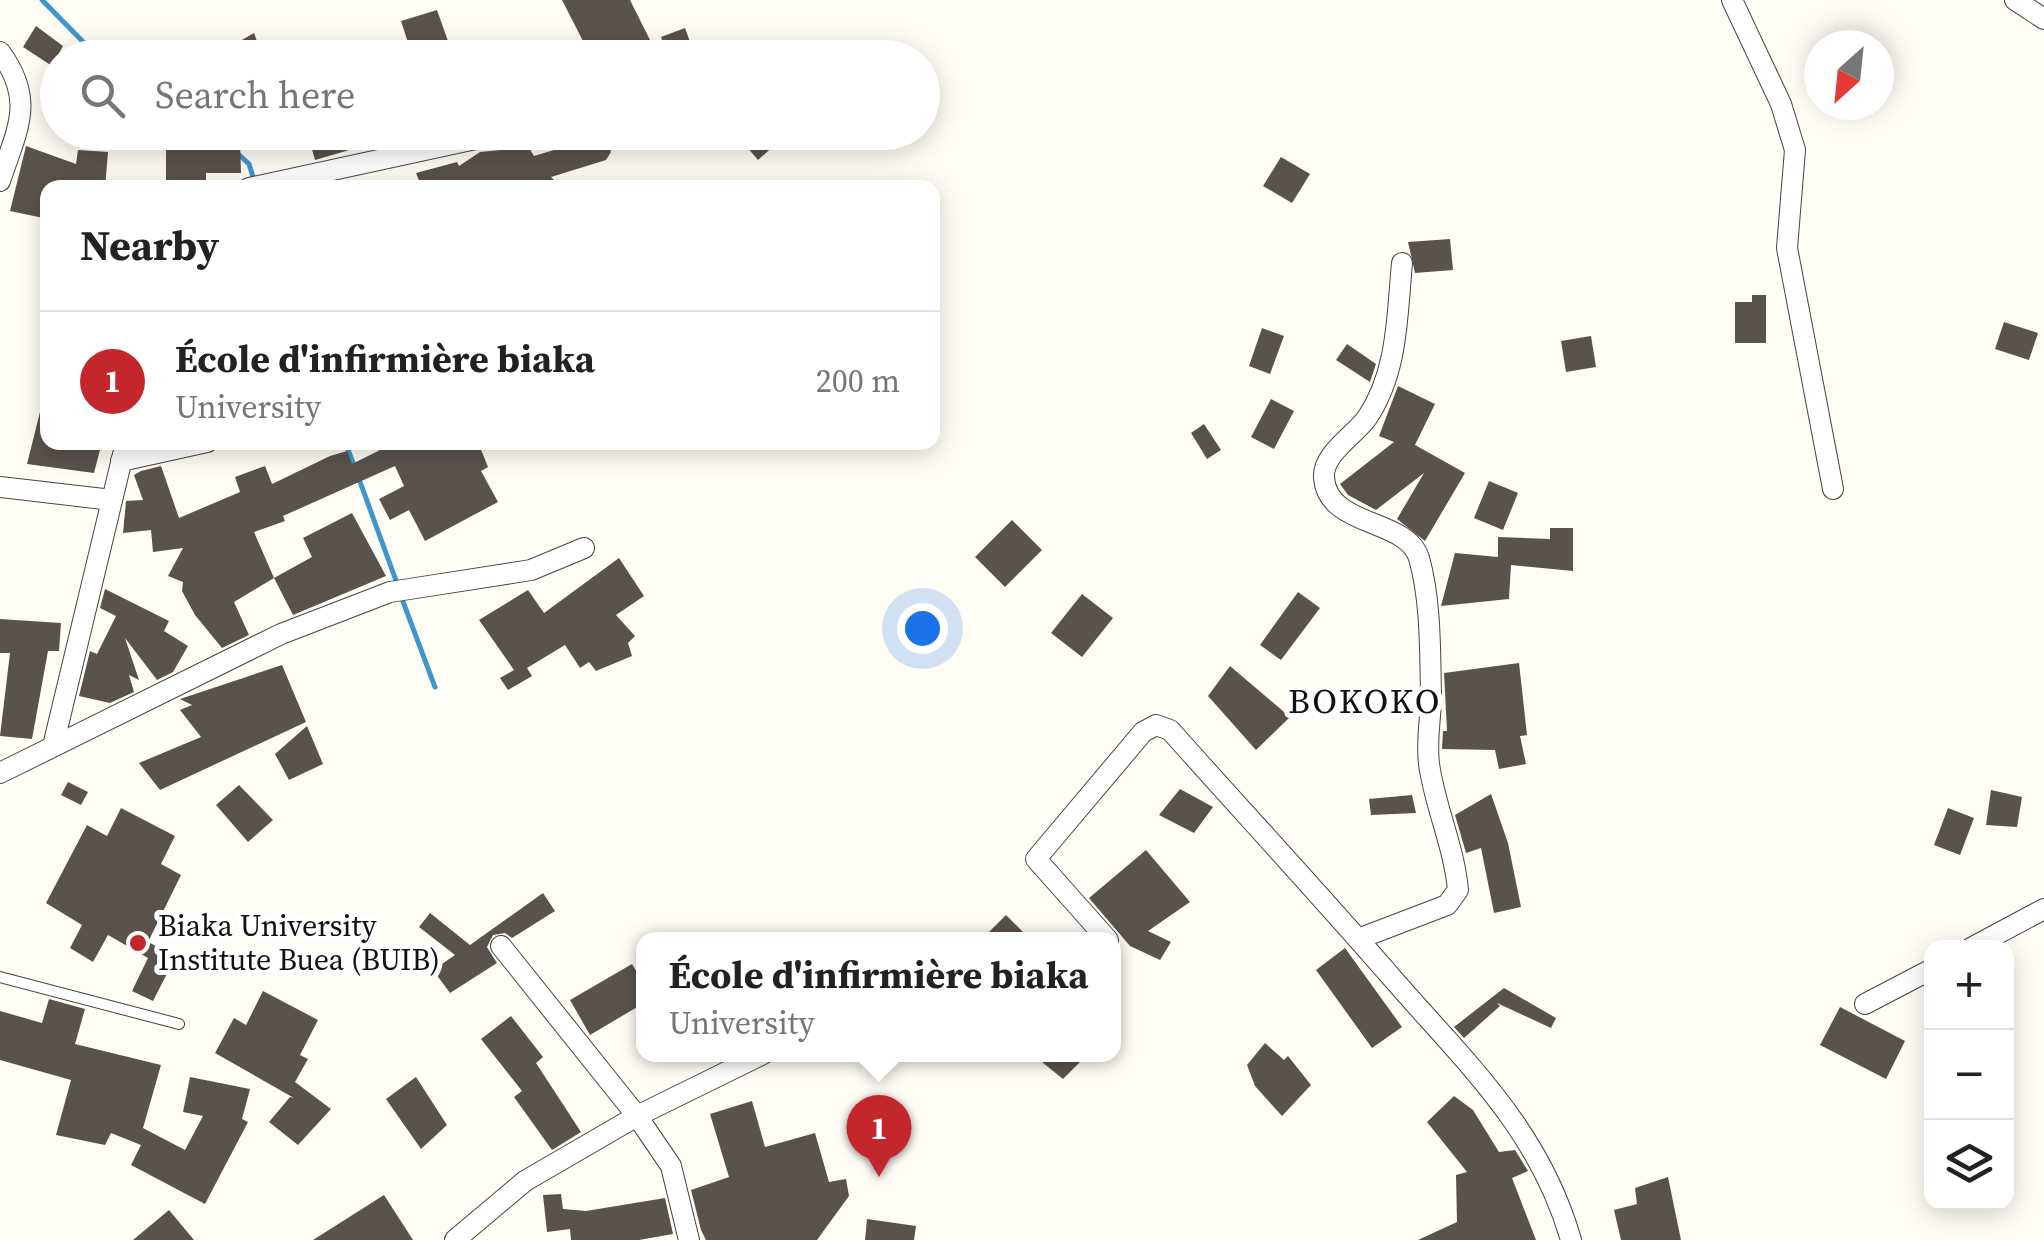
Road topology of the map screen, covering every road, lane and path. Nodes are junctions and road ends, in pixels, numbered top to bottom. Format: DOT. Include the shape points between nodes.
graph roads {
  1 [pos="1732,0"];
  2 [pos="2014,0"];
  3 [pos="2044,20"];
  4 [pos="0,52"];
  5 [pos="424,150"];
  6 [pos="285,180"];
  7 [pos="0,181"];
  8 [pos="1402,264"];
  9 [pos="124,452"];
  10 [pos="0,487"];
  11 [pos="1832,489"];
  12 [pos="112,500"];
  13 [pos="584,548"];
  14 [pos="53,746"];
  15 [pos="0,774"];
  16 [pos="2044,909"];
  17 [pos="1101,932"];
  18 [pos="1358,939"];
  19 [pos="1987,940"];
  20 [pos="501,946"];
  21 [pos="1924,973"];
  22 [pos="0,977"];
  23 [pos="1866,1004"];
  24 [pos="179,1024"];
  25 [pos="747,1062"];
  26 [pos="637,1116"];
  27 [pos="455,1240"];
  28 [pos="689,1240"];
  29 [pos="1571,1240"];
  1 -- 11 [label="street" via="1781,104 1794,150 1787,248"];
  2 -- 3 [label="street"];
  4 -- 7 [label="street" via="23,97"];
  5 -- 6 [label="street"];
  8 -- 18 [label="street" via="1391,371 1367,418 1327,462 1324,478 1342,509 1418,553 1426,592 1428,759 1455,853 1458,890 1446,905"];
  9 -- 12 [label="street"];
  10 -- 12 [label="street"];
  12 -- 14 [label="street"];
  13 -- 14 [label="street" via="532,570 390,592 281,634"];
  14 -- 15 [label="street"];
  16 -- 19 [label="street"];
  17 -- 18 [label="street" via="1036,859 1143,732 1156,725 1170,730"];
  18 -- 29 [label="street" via="1533,1144"];
  20 -- 26 [label="street"];
  21 -- 23 [label="street"];
  22 -- 24 [label="lane"];
  25 -- 26 [label="street"];
  26 -- 27 [label="street" via="524,1182"];
  26 -- 28 [label="street" via="672,1166"];
}
